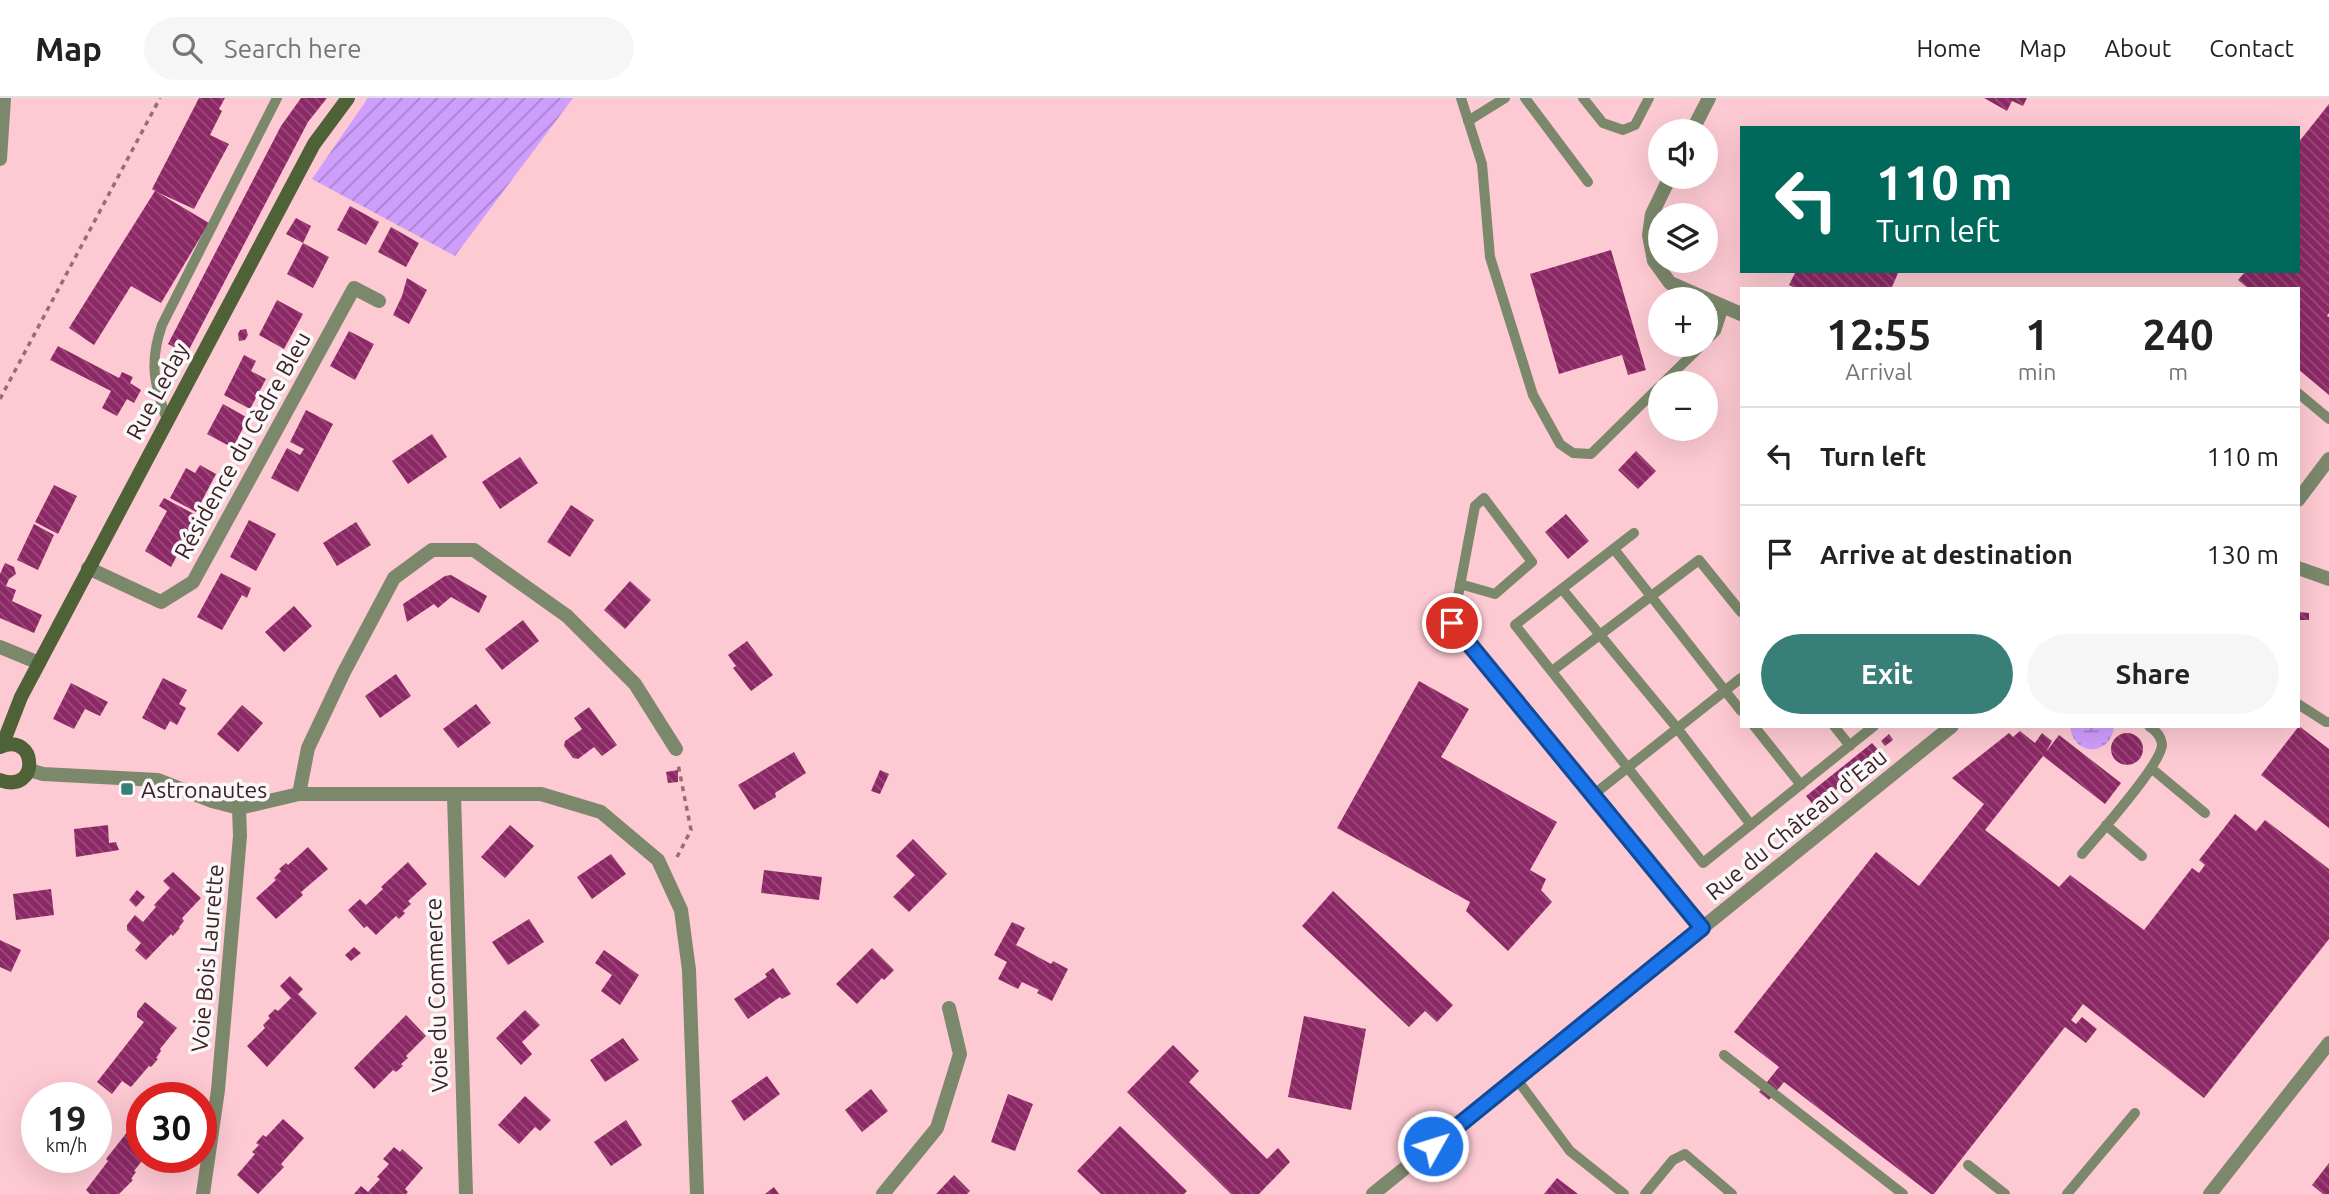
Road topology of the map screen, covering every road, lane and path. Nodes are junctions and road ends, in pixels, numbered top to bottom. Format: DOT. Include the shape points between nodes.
graph roads {
  1 [pos="4,98"];
  2 [pos="160,98"];
  3 [pos="277,98"];
  4 [pos="348,98"];
  5 [pos="1461,98"];
  6 [pos="1505,98"];
  7 [pos="1525,98"];
  8 [pos="1648,98"];
  9 [pos="1709,98"];
  10 [pos="1589,101"];
  11 [pos="1698,119"];
  12 [pos="1468,121"];
  13 [pos="0,159"];
  14 [pos="1588,181"];
  15 [pos="1664,189"];
  16 [pos="379,301"];
  17 [pos="1724,307"];
  18 [pos="1740,314"];
  19 [pos="1718,325"];
  20 [pos="1690,357"];
  21 [pos="1675,371"];
  22 [pos="2300,395"];
  23 [pos="1648,398"];
  24 [pos="0,399"];
  25 [pos="2329,419"];
  26 [pos="167,420"];
  27 [pos="2329,459"];
  28 [pos="2300,497"];
  29 [pos="1634,533"];
  30 [pos="1614,549"];
  31 [pos="88,568"];
  32 [pos="2300,569"];
  33 [pos="2329,579"];
  34 [pos="1460,584"];
  35 [pos="1562,589"];
  36 [pos="1651,596"];
  37 [pos="1440,608"];
  38 [pos="1740,611"];
  39 [pos="1452,623"];
  40 [pos="1601,635"];
  41 [pos="0,647"];
  42 [pos="39,663"];
  43 [pos="1552,671"];
  44 [pos="1740,679"];
  45 [pos="1725,690"];
  46 [pos="2300,705"];
  47 [pos="1740,710"];
  48 [pos="16,711"];
  49 [pos="2329,722"];
  50 [pos="1677,728"];
  51 [pos="1756,728"];
  52 [pos="1836,728"];
  53 [pos="1872,728"];
  54 [pos="1950,728"];
  55 [pos="2152,728"];
  56 [pos="1,746"];
  57 [pos="19,746"];
  58 [pos="1850,746"];
  59 [pos="676,749"];
  60 [pos="1628,767"];
  61 [pos="2151,768"];
  62 [pos="29,770"];
  63 [pos="0,781"];
  64 [pos="1801,785"];
  65 [pos="299,794"];
  66 [pos="454,795"];
  67 [pos="1593,795"];
  68 [pos="239,808"];
  69 [pos="2205,813"];
  70 [pos="1751,825"];
  71 [pos="2106,825"];
  72 [pos="2082,854"];
  73 [pos="2142,856"];
  74 [pos="666,877"];
  75 [pos="1702,928"];
  76 [pos="949,1009"];
  77 [pos="2329,1043"];
  78 [pos="1724,1055"];
  79 [pos="1517,1078"];
  80 [pos="2135,1113"];
  81 [pos="1968,1165"];
  82 [pos="203,1194"];
  83 [pos="466,1194"];
  84 [pos="697,1194"];
  85 [pos="883,1194"];
  86 [pos="1373,1194"];
  87 [pos="1624,1194"];
  88 [pos="1645,1194"];
  89 [pos="1732,1194"];
  90 [pos="1903,1194"];
  91 [pos="2005,1194"];
  92 [pos="2067,1194"];
  93 [pos="2210,1194"];
  1 -- 13 [label="street"];
  2 -- 24 [label="path"];
  3 -- 26 [label="lane" via="162,325 153,368"];
  4 -- 26 [label="main road, Rue Leday" via="314,144"];
  5 -- 12 [label="lane"];
  6 -- 12 [label="lane"];
  7 -- 14 [label="lane"];
  8 -- 10 [label="lane" via="1635,125 1623,130 1603,123"];
  9 -- 11 [label="street"];
  12 -- 23 [label="lane" via="1482,164 1490,257 1533,395 1560,444 1573,453 1591,454"];
  15 -- 17 [label="street" via="1651,214 1654,261 1670,283"];
  16 -- 31 [label="street, Résidence du Cèdre Bleu" via="355,288 193,582 161,602"];
  17 -- 18 [label="street"];
  17 -- 19 [label="lane"];
  20 -- 21 [label="lane"];
  22 -- 25 [label="lane"];
  26 -- 31 [label="main road, Rue Leday"];
  27 -- 28 [label="street"];
  29 -- 30 [label="lane"];
  30 -- 35 [label="lane"];
  30 -- 36 [label="lane"];
  31 -- 42 [label="main road, Rue Leday"];
  32 -- 33 [label="street"];
  34 -- 34 [label="lane" via="1495,594 1532,562 1484,498 1475,506"];
  34 -- 39 [label="lane"];
  35 -- 40 [label="lane"];
  35 -- 43 [label="lane" via="1515,625"];
  36 -- 38 [label="lane" via="1699,560"];
  36 -- 40 [label="lane"];
  36 -- 45 [label="lane"];
  37 -- 39 [label="street"];
  39 -- 67 [label="street"];
  40 -- 43 [label="lane"];
  40 -- 50 [label="lane"];
  41 -- 42 [label="street"];
  42 -- 48 [label="main road, Rue Leday"];
  43 -- 60 [label="lane"];
  44 -- 45 [label="lane"];
  45 -- 47 [label="lane"];
  45 -- 50 [label="lane"];
  46 -- 49 [label="lane"];
  48 -- 56 [label="main road, Rue Leday"];
  48 -- 57 [label="main road"];
  50 -- 60 [label="lane"];
  50 -- 70 [label="lane"];
  51 -- 64 [label="lane"];
  52 -- 58 [label="lane"];
  53 -- 58 [label="lane"];
  54 -- 75 [label="street, Rue du Château d'Eau"];
  55 -- 61 [label="lane" via="2162,744"];
  56 -- 57 [label="main road"];
  57 -- 62 [label="main road" via="30,761"];
  58 -- 64 [label="lane"];
  59 -- 65 [label="street" via="635,684 567,616 474,550 432,550 394,578 308,748"];
  59 -- 74 [label="path" via="691,830"];
  60 -- 67 [label="lane"];
  60 -- 70 [label="lane" via="1703,863"];
  61 -- 69 [label="lane"];
  61 -- 71 [label="lane"];
  62 -- 63 [label="main road" via="17,782"];
  62 -- 68 [label="street" via="158,780"];
  64 -- 70 [label="lane"];
  65 -- 66 [label="street"];
  65 -- 68 [label="street"];
  66 -- 74 [label="street" via="541,794 601,812 658,860"];
  66 -- 83 [label="street, Voie du Commerce"];
  67 -- 75 [label="street"];
  68 -- 82 [label="street, Voie Bois Laurette" via="218,1090"];
  71 -- 72 [label="lane"];
  71 -- 73 [label="lane"];
  74 -- 84 [label="street" via="681,910 689,970"];
  75 -- 79 [label="street, Rue du Château d'Eau"];
  76 -- 85 [label="street" via="960,1054 937,1128"];
  77 -- 93 [label="street"];
  78 -- 90 [label="lane"];
  79 -- 86 [label="street, Rue du Château d'Eau"];
  79 -- 87 [label="lane" via="1570,1151"];
  80 -- 92 [label="lane"];
  81 -- 91 [label="lane"];
  88 -- 89 [label="lane" via="1673,1160 1685,1154"];
}
